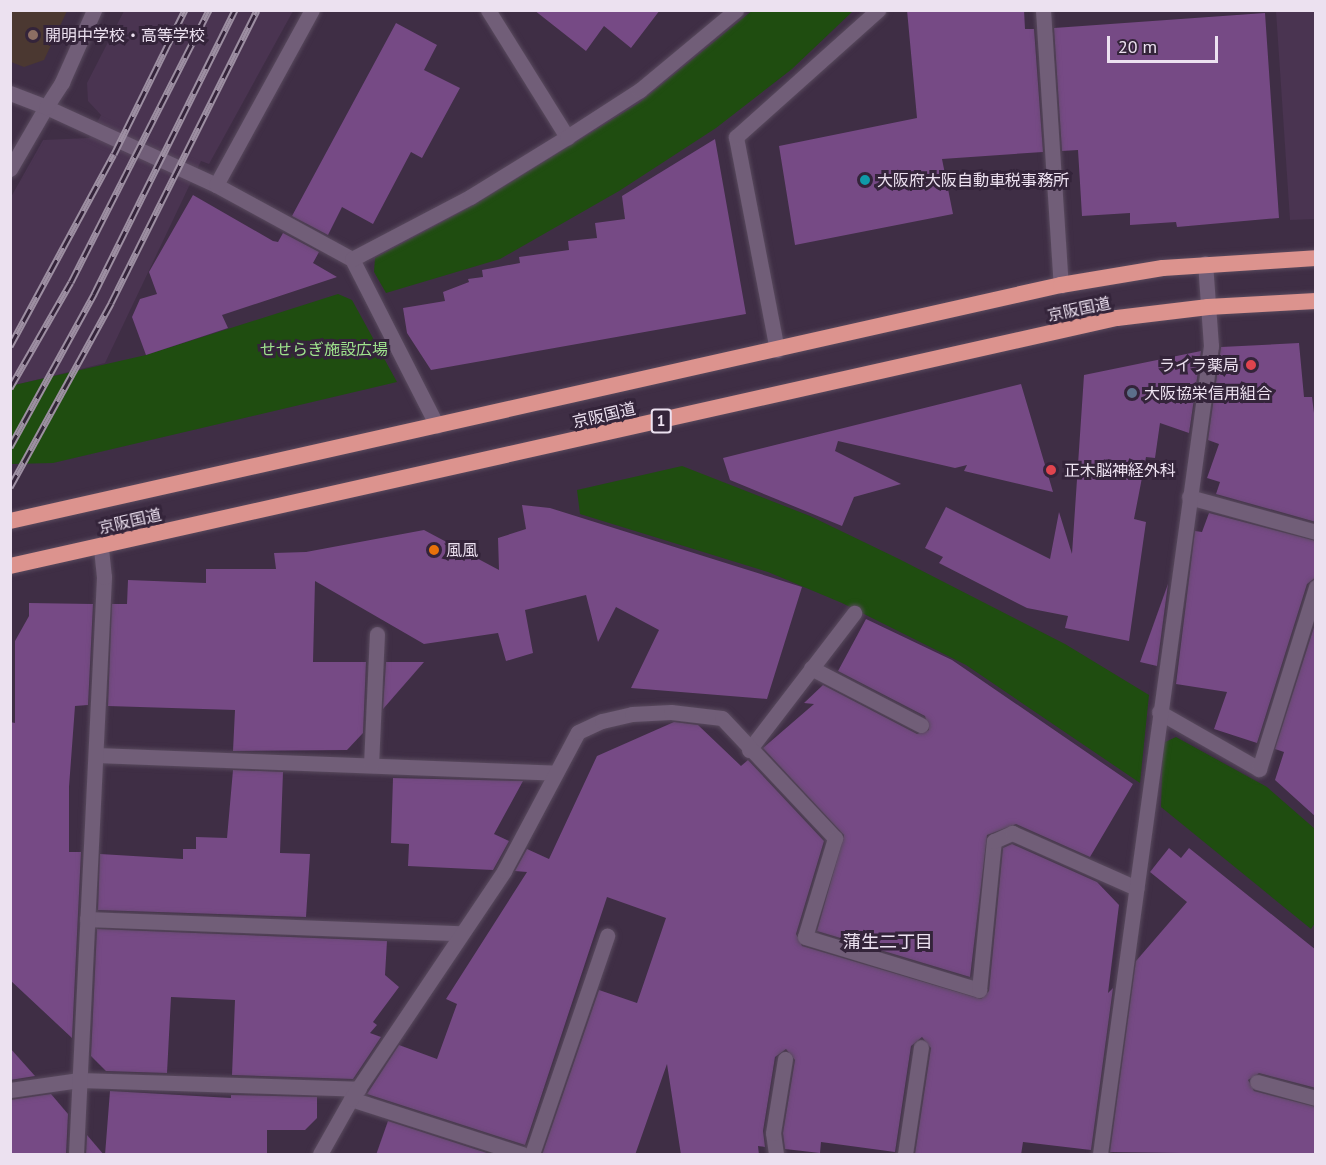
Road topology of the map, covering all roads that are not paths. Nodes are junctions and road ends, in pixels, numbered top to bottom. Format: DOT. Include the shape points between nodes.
graph roads {
  1 [pos="94,10"];
  2 [pos="312,10"];
  3 [pos="488,10"];
  4 [pos="736,10"];
  5 [pos="878,10"];
  6 [pos="1043,10"];
  7 [pos="10,93"];
  8 [pos="46,107"];
  9 [pos="567,137"];
  10 [pos="10,169"];
  11 [pos="216,184"];
  12 [pos="1316,258"];
  13 [pos="352,259"];
  14 [pos="1205,263"];
  15 [pos="1061,285"];
  16 [pos="1316,301"];
  17 [pos="1208,307"];
  18 [pos="777,350"];
  19 [pos="437,426"];
  20 [pos="1189,497"];
  21 [pos="10,521"];
  22 [pos="1316,532"];
  23 [pos="101,546"];
  24 [pos="10,567"];
  25 [pos="1316,587"];
  26 [pos="854,613"];
  27 [pos="377,634"];
  28 [pos="811,669"];
  29 [pos="1159,712"];
  30 [pos="921,725"];
  31 [pos="749,750"];
  32 [pos="97,755"];
  33 [pos="371,765"];
  34 [pos="556,773"];
  35 [pos="1136,888"];
  36 [pos="87,919"];
  37 [pos="459,933"];
  38 [pos="607,936"];
  39 [pos="921,1047"];
  40 [pos="785,1059"];
  41 [pos="79,1080"];
  42 [pos="1257,1082"];
  43 [pos="10,1090"];
  44 [pos="355,1094"];
  45 [pos="1316,1098"];
  46 [pos="76,1155"];
  47 [pos="320,1155"];
  48 [pos="522,1155"];
  49 [pos="532,1155"];
  50 [pos="776,1155"];
  51 [pos="905,1155"];
  52 [pos="1100,1155"];
  1 -- 8 [label="street" via="62,82"];
  2 -- 11 [label="street"];
  3 -- 9 [label="street"];
  4 -- 9 [label="street" via="640,90"];
  5 -- 18 [label="street" via="736,137"];
  6 -- 15 [label="street"];
  7 -- 8 [label="street"];
  8 -- 10 [label="street"];
  8 -- 11 [label="street"];
  9 -- 13 [label="street" via="470,197"];
  11 -- 13 [label="street"];
  12 -- 14 [label="highway, 京阪国道"];
  13 -- 19 [label="street"];
  14 -- 15 [label="highway, 京阪国道"];
  14 -- 17 [label="street"];
  15 -- 18 [label="highway, 京阪国道"];
  16 -- 17 [label="highway, 京阪国道 / 1"];
  17 -- 20 [label="street" via="1211,346"];
  17 -- 23 [label="highway, 京阪国道 / 1" via="1117,318"];
  18 -- 19 [label="highway, 京阪国道"];
  19 -- 21 [label="highway, 京阪国道"];
  20 -- 22 [label="street"];
  20 -- 29 [label="street"];
  23 -- 24 [label="highway, 京阪国道 / 1"];
  23 -- 32 [label="street" via="104,577"];
  25 -- 29 [label="street" via="1259,769"];
  26 -- 28 [label="street"];
  27 -- 33 [label="street"];
  28 -- 30 [label="street"];
  28 -- 31 [label="street"];
  29 -- 35 [label="street"];
  31 -- 34 [label="street" via="722,718 671,712 632,714 578,732"];
  31 -- 35 [label="street" via="835,838 806,937 980,990 994,841 1012,833"];
  32 -- 33 [label="street"];
  32 -- 36 [label="street"];
  33 -- 34 [label="street"];
  34 -- 37 [label="street" via="504,870"];
  35 -- 52 [label="street"];
  36 -- 37 [label="street"];
  36 -- 41 [label="street"];
  37 -- 44 [label="street"];
  38 -- 49 [label="street"];
  39 -- 51 [label="street"];
  40 -- 50 [label="street" via="773,1133"];
  41 -- 43 [label="street"];
  41 -- 44 [label="street"];
  41 -- 46 [label="street"];
  42 -- 45 [label="street"];
  44 -- 47 [label="street"];
  44 -- 48 [label="street"];
}
